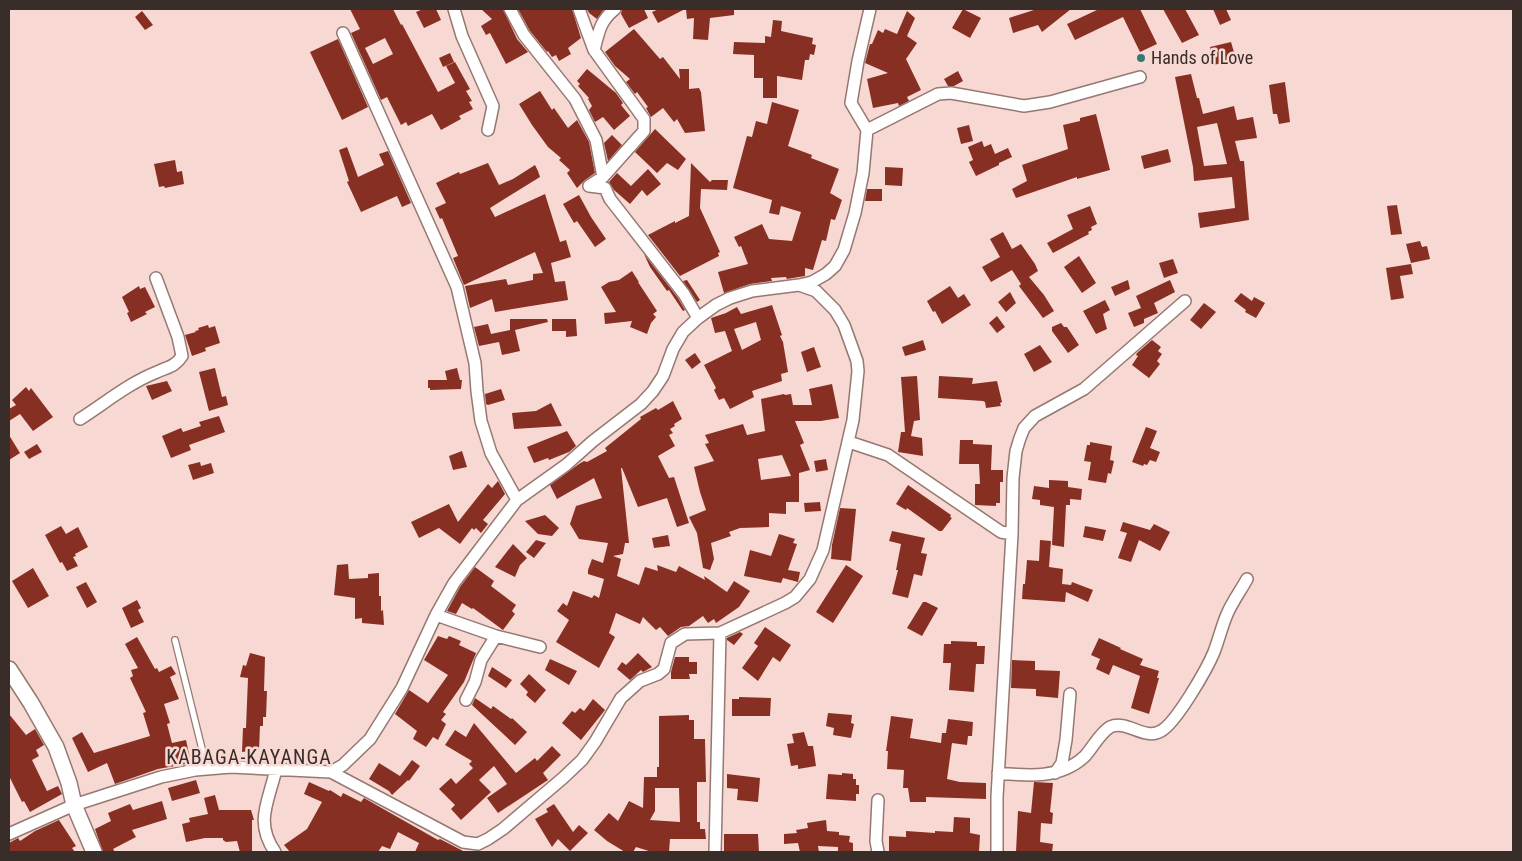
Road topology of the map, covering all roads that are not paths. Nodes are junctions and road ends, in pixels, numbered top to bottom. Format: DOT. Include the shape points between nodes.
graph roads {
  1 [pos="454,9"];
  2 [pos="510,9"];
  3 [pos="579,9"];
  4 [pos="615,9"];
  5 [pos="870,9"];
  6 [pos="343,33"];
  7 [pos="594,50"];
  8 [pos="1140,78"];
  9 [pos="488,130"];
  10 [pos="867,130"];
  11 [pos="603,177"];
  12 [pos="156,278"];
  13 [pos="799,285"];
  14 [pos="1185,301"];
  15 [pos="698,318"];
  16 [pos="80,419"];
  17 [pos="849,442"];
  18 [pos="517,500"];
  19 [pos="1012,534"];
  20 [pos="1247,580"];
  21 [pos="436,615"];
  22 [pos="720,633"];
  23 [pos="496,636"];
  24 [pos="175,640"];
  25 [pos="540,647"];
  26 [pos="9,669"];
  27 [pos="1070,694"];
  28 [pos="466,700"];
  29 [pos="207,769"];
  30 [pos="276,769"];
  31 [pos="331,772"];
  32 [pos="998,773"];
  33 [pos="1055,773"];
  34 [pos="878,800"];
  35 [pos="74,805"];
  36 [pos="9,834"];
  37 [pos="94,852"];
  38 [pos="275,852"];
  39 [pos="715,852"];
  40 [pos="878,852"];
  41 [pos="996,852"];
  1 -- 9 [label="street" via="462,36 493,106"];
  2 -- 11 [label="street" via="524,35 575,98 596,140"];
  3 -- 7 [label="street"];
  4 -- 7 [label="street" via="600,26"];
  5 -- 10 [label="street" via="851,103"];
  6 -- 18 [label="street" via="457,287 475,363 481,421 491,453"];
  7 -- 11 [label="street" via="644,119 644,131"];
  8 -- 10 [label="street" via="1024,106 951,93 938,94"];
  10 -- 13 [label="street" via="863,173 844,250 826,274"];
  11 -- 15 [label="street" via="589,186 605,188"];
  12 -- 16 [label="street" via="182,356 177,364 126,388"];
  13 -- 15 [label="street" via="730,298"];
  13 -- 17 [label="street" via="816,291 827,301 844,325 854,351 858,371"];
  14 -- 19 [label="street" via="1084,389 1034,416 1024,428 1016,451"];
  15 -- 18 [label="street" via="679,338 663,376 641,404"];
  17 -- 19 [label="street" via="888,455 1001,532"];
  17 -- 22 [label="street" via="827,539 810,579 785,603"];
  18 -- 21 [label="street" via="454,583"];
  19 -- 32 [label="street"];
  20 -- 33 [label="street" via="1228,610 1214,653 1175,719 1162,731 1152,734 1118,725 1110,728 1072,766"];
  21 -- 23 [label="street"];
  21 -- 31 [label="street" via="402,688 370,739"];
  22 -- 31 [label="street" via="685,634 671,642 664,669 640,681 621,698 582,760 503,829 478,844 462,842"];
  22 -- 39 [label="street"];
  23 -- 25 [label="street"];
  23 -- 28 [label="street" via="481,660"];
  24 -- 29 [label="lane"];
  26 -- 35 [label="street" via="56,747"];
  27 -- 33 [label="street" via="1062,763"];
  29 -- 30 [label="street"];
  29 -- 35 [label="street" via="161,778"];
  30 -- 31 [label="street"];
  30 -- 38 [label="street" via="265,810 264,830"];
  32 -- 33 [label="street"];
  32 -- 41 [label="street"];
  34 -- 40 [label="street"];
  35 -- 36 [label="street"];
  35 -- 37 [label="street"];
}
